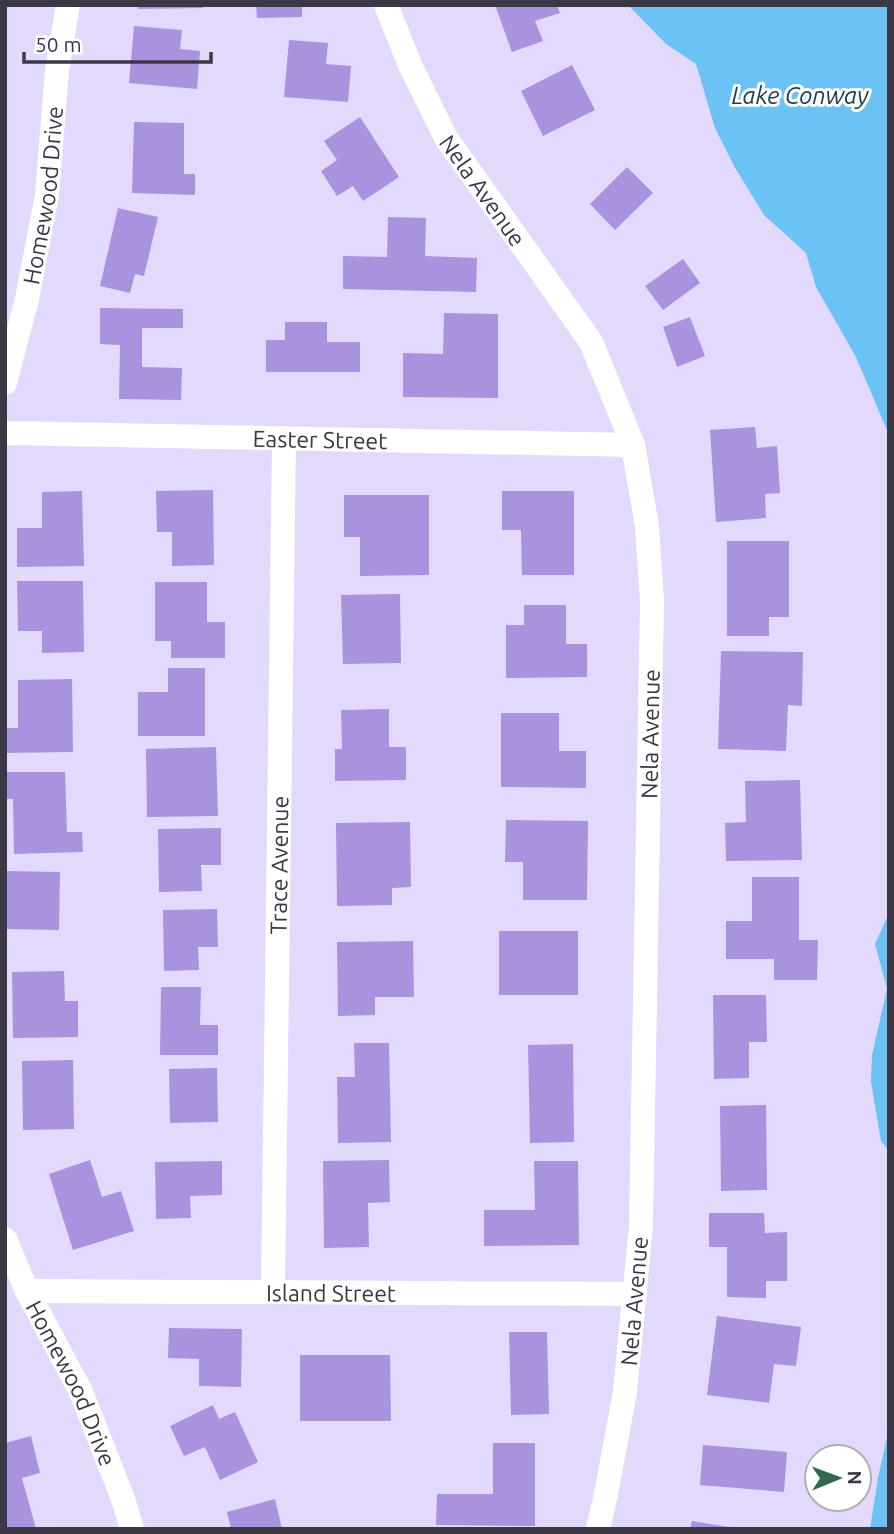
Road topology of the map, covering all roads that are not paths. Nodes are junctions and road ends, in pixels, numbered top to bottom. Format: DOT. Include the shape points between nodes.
graph roads {
  1 [pos="68,5"];
  2 [pos="386,5"];
  3 [pos="5,383"];
  4 [pos="5,433"];
  5 [pos="284,438"];
  6 [pos="633,445"];
  7 [pos="5,1239"];
  8 [pos="27,1291"];
  9 [pos="273,1292"];
  10 [pos="635,1294"];
  11 [pos="132,1529"];
  12 [pos="598,1529"];
  1 -- 3 [label="street, Homewood Drive" via="57,70 47,195"];
  2 -- 6 [label="street, Nela Avenue" via="446,138 591,342"];
  4 -- 5 [label="street, Easter Street"];
  5 -- 6 [label="street, Easter Street"];
  5 -- 9 [label="street, Trace Avenue"];
  6 -- 10 [label="street, Nela Avenue" via="648,526 652,601 641,1226"];
  7 -- 8 [label="street, Homewood Drive"];
  8 -- 9 [label="street, Island Street"];
  8 -- 11 [label="street, Homewood Drive" via="81,1392"];
  9 -- 10 [label="street, Island Street"];
  10 -- 12 [label="street, Nela Avenue" via="625,1392"];
}
